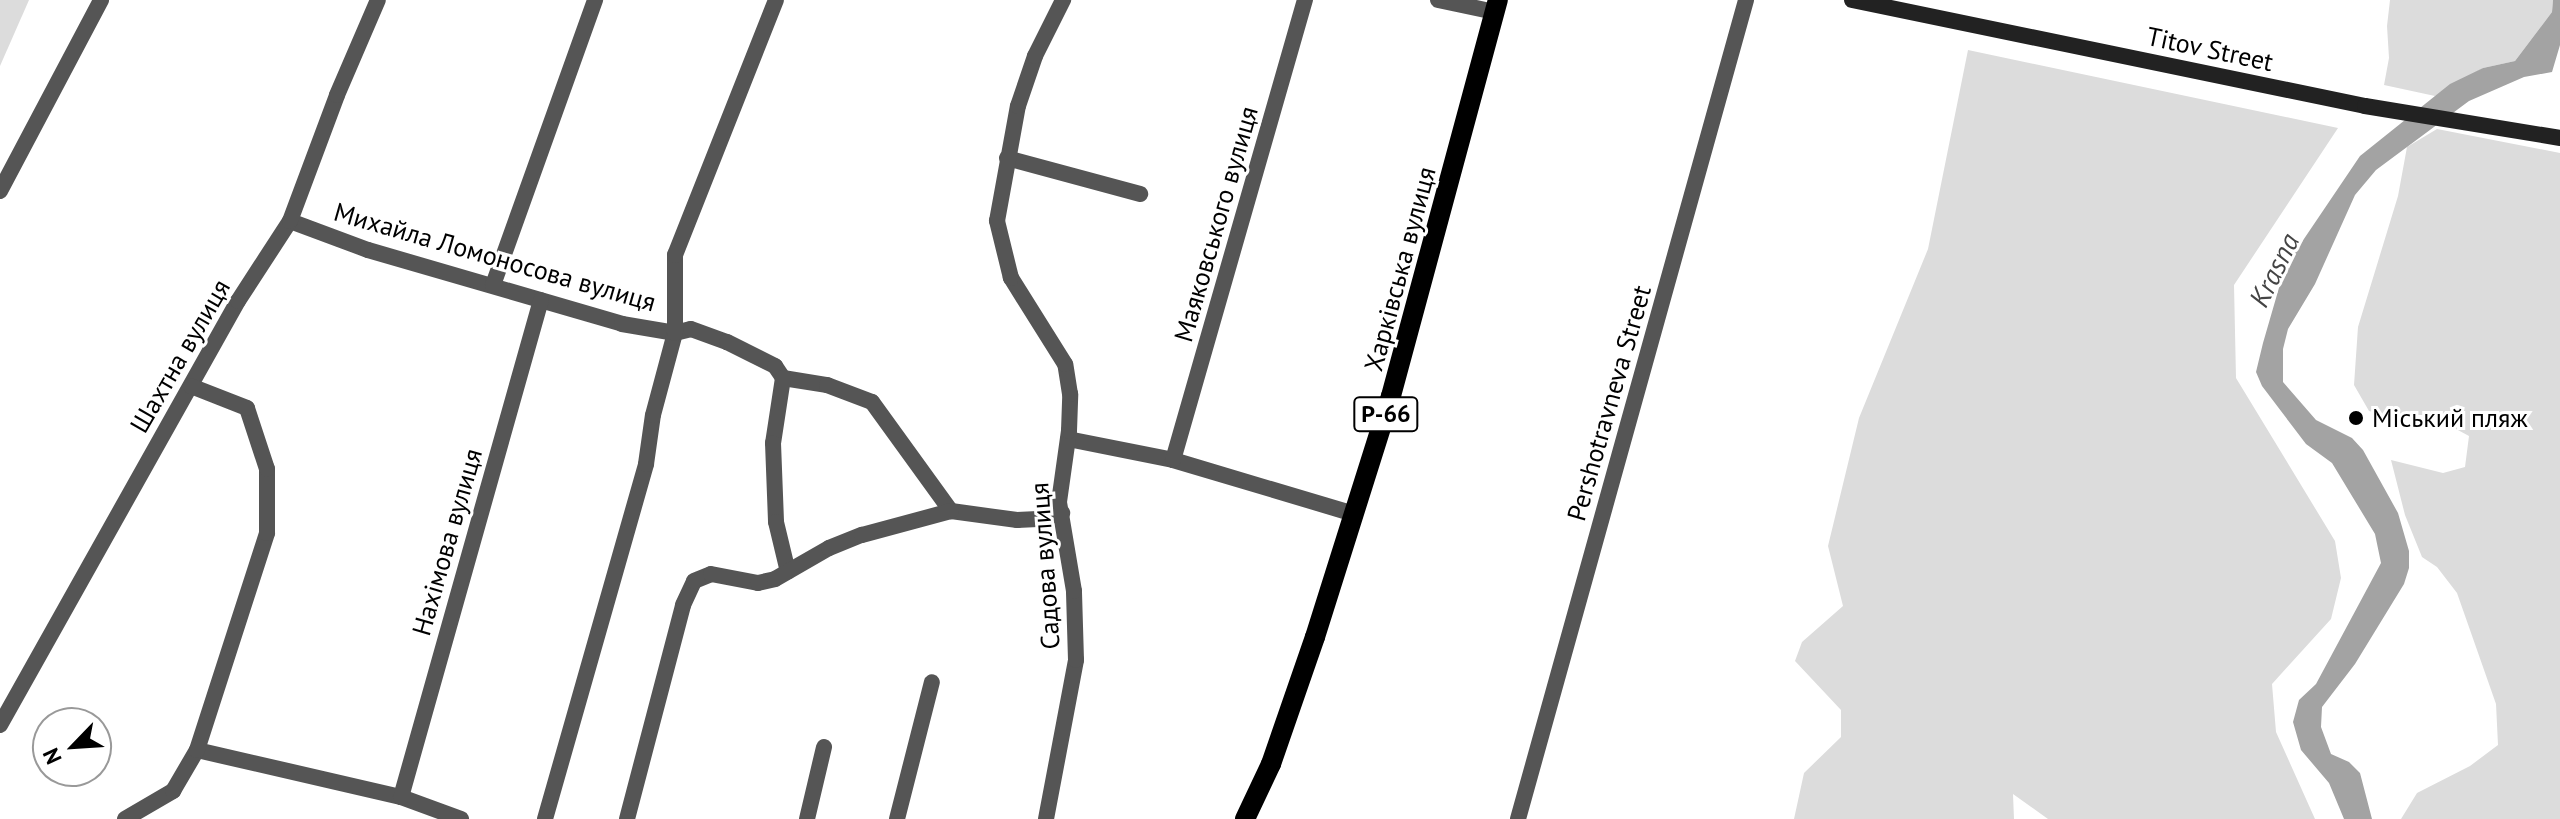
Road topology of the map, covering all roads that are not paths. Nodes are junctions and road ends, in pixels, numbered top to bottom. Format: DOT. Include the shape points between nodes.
graph roads {
  1 [pos="101,0"];
  2 [pos="378,0"];
  3 [pos="595,0"];
  4 [pos="776,0"];
  5 [pos="1054,0"];
  6 [pos="1063,0"];
  7 [pos="1305,0"];
  8 [pos="1438,0"];
  9 [pos="1746,0"];
  10 [pos="1852,0"];
  11 [pos="1496,6"];
  12 [pos="1050,25"];
  13 [pos="2560,138"];
  14 [pos="1007,158"];
  15 [pos="0,191"];
  16 [pos="1140,194"];
  17 [pos="290,221"];
  18 [pos="493,285"];
  19 [pos="541,300"];
  20 [pos="675,333"];
  21 [pos="779,372"];
  22 [pos="191,386"];
  23 [pos="1068,439"];
  24 [pos="1173,460"];
  25 [pos="951,511"];
  26 [pos="1062,513"];
  27 [pos="1354,514"];
  28 [pos="788,572"];
  29 [pos="932,682"];
  30 [pos="0,725"];
  31 [pos="824,747"];
  32 [pos="197,750"];
  33 [pos="401,797"];
  34 [pos="125,819"];
  35 [pos="461,819"];
  36 [pos="545,819"];
  37 [pos="627,819"];
  38 [pos="807,819"];
  39 [pos="897,819"];
  40 [pos="1046,819"];
  41 [pos="1245,819"];
  42 [pos="1518,819"];
  1 -- 15 [label="street"];
  2 -- 17 [label="street, Шахтна вулиця"];
  3 -- 18 [label="street"];
  4 -- 20 [label="street" via="675,255"];
  5 -- 12 [label="street"];
  6 -- 12 [label="street, Садова вулиця"];
  7 -- 24 [label="street, Маяковського вулиця"];
  8 -- 11 [label="street"];
  9 -- 42 [label="street, Pershotravneva Street"];
  10 -- 13 [label="street, Titov Street" via="2365,106"];
  11 -- 27 [label="main road, Харківська вулиця / Р-66" via="1429,264"];
  12 -- 14 [label="street, Садова вулиця" via="1018,106"];
  14 -- 16 [label="street"];
  14 -- 23 [label="street, Садова вулиця" via="997,221 1011,278 1065,364"];
  17 -- 18 [label="street, Михайла Ломоносова вулиця" via="368,250"];
  17 -- 22 [label="street, Шахтна вулиця"];
  18 -- 19 [label="street, Михайла Ломоносова вулиця"];
  19 -- 20 [label="street, Михайла Ломоносова вулиця"];
  19 -- 33 [label="street, Нахімова вулиця"];
  20 -- 21 [label="street, Михайла Ломоносова вулиця" via="691,329"];
  20 -- 36 [label="street" via="625,547"];
  21 -- 25 [label="street, Михайла Ломоносова вулиця" via="872,402"];
  21 -- 28 [label="street" via="773,443 776,522"];
  22 -- 30 [label="street, Шахтна вулиця"];
  22 -- 32 [label="street" via="247,408 267,469 267,533"];
  23 -- 24 [label="street"];
  23 -- 26 [label="street, Садова вулиця" via="1060,482"];
  24 -- 27 [label="street"];
  25 -- 26 [label="street" via="1017,520"];
  25 -- 28 [label="street" via="862,535"];
  26 -- 40 [label="street, Садова вулиця" via="1076,613 1076,660"];
  27 -- 41 [label="main road, Харківська вулиця / Р-66" via="1271,764"];
  28 -- 37 [label="street" via="758,583 711,574 694,581 683,605"];
  29 -- 39 [label="street"];
  31 -- 38 [label="street"];
  32 -- 33 [label="street"];
  32 -- 34 [label="street" via="173,791"];
  33 -- 35 [label="street"];
}
